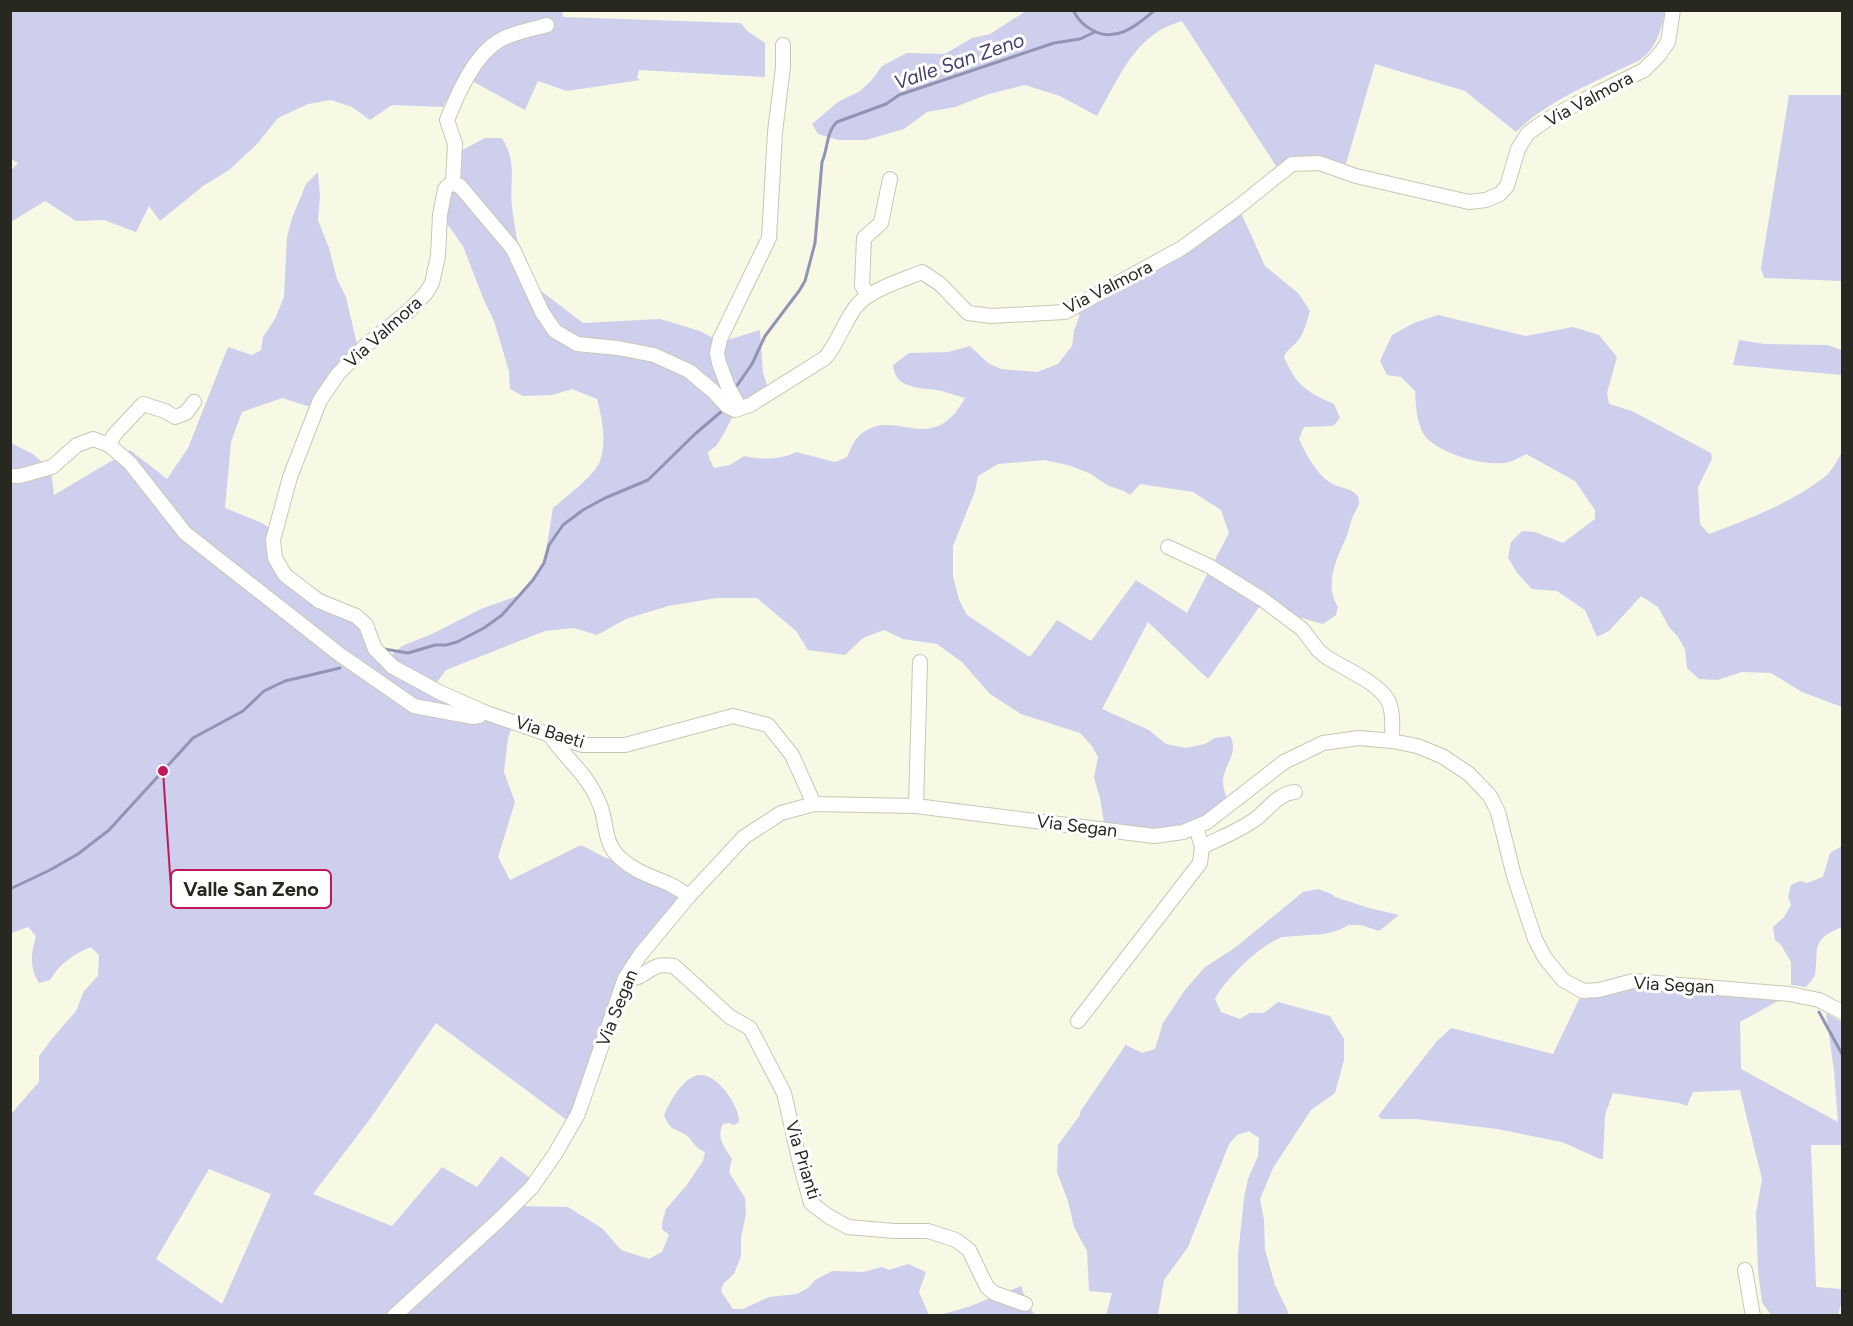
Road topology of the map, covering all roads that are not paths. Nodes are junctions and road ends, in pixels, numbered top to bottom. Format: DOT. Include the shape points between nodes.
graph roads {
  1 [pos="1673,10"];
  2 [pos="548,25"];
  3 [pos="783,45"];
  4 [pos="890,179"];
  5 [pos="453,184"];
  6 [pos="868,295"];
  7 [pos="194,402"];
  8 [pos="740,408"];
  9 [pos="109,446"];
  10 [pos="10,476"];
  11 [pos="1168,547"];
  12 [pos="920,662"];
  13 [pos="483,712"];
  14 [pos="550,735"];
  15 [pos="1392,741"];
  16 [pos="1295,792"];
  17 [pos="814,804"];
  18 [pos="916,806"];
  19 [pos="1196,827"];
  20 [pos="1202,847"];
  21 [pos="689,896"];
  22 [pos="625,978"];
  23 [pos="1842,1012"];
  24 [pos="1078,1021"];
  25 [pos="1745,1270"];
  26 [pos="1025,1304"];
  27 [pos="394,1316"];
  28 [pos="1753,1316"];
  1 -- 6 [label="street, Via Valmora" via="1668,42 1659,55 1644,70 1528,133 1518,149 1507,186 1486,200 1469,202 1356,176 1319,163 1292,164 1182,248 1065,312 991,316 968,313 940,284 921,272"];
  2 -- 5 [label="street" via="502,38 463,85 447,120 455,144"];
  3 -- 8 [label="street" via="770,238 720,339 717,353"];
  4 -- 6 [label="street" via="882,223 864,238 862,286"];
  5 -- 8 [label="street" via="460,186 513,249 555,332 577,344 654,355 689,371 727,406"];
  5 -- 13 [label="street, Via Valmora" via="445,189 432,283 410,310 338,374 320,400 290,477 273,540 275,558 285,575 319,601 356,615 366,625 375,649 393,667"];
  6 -- 8 [label="street, Via Valmora" via="858,304 825,358"];
  7 -- 9 [label="street" via="176,417 143,404 114,435"];
  9 -- 10 [label="street" via="93,439 77,445 52,467"];
  9 -- 13 [label="street, Via Baeti" via="130,463 185,533 339,654 414,705 472,717"];
  11 -- 15 [label="street" via="1209,566 1262,599 1302,629 1325,656 1374,686 1388,699"];
  12 -- 18 [label="street"];
  13 -- 14 [label="street, Via Baeti"];
  14 -- 17 [label="street, Via Baeti" via="583,745 625,745 733,716 768,725 792,755"];
  14 -- 21 [label="street" via="594,793 608,841 617,856 634,869"];
  15 -- 19 [label="street, Via Segan" via="1359,738 1323,743 1284,762"];
  15 -- 23 [label="street, Via Segan" via="1442,756 1469,774 1490,796 1535,939 1563,980 1583,991 1633,981 1790,994 1819,1000"];
  16 -- 20 [label="street" via="1288,792 1256,818"];
  17 -- 18 [label="street, Via Segan"];
  17 -- 21 [label="street, Via Segan" via="781,813 744,837"];
  18 -- 19 [label="street, Via Segan" via="1154,836"];
  19 -- 20 [label="street"];
  20 -- 24 [label="street" via="1200,864"];
  21 -- 22 [label="street, Via Segan"];
  22 -- 26 [label="street, Via Prianti" via="638,978 663,964 674,966 730,1017 750,1028 784,1093 812,1203 848,1227 928,1231 956,1240 969,1250 987,1287"];
  22 -- 27 [label="street, Via Segan" via="578,1114 555,1154 532,1187"];
  25 -- 28 [label="street"];
}
